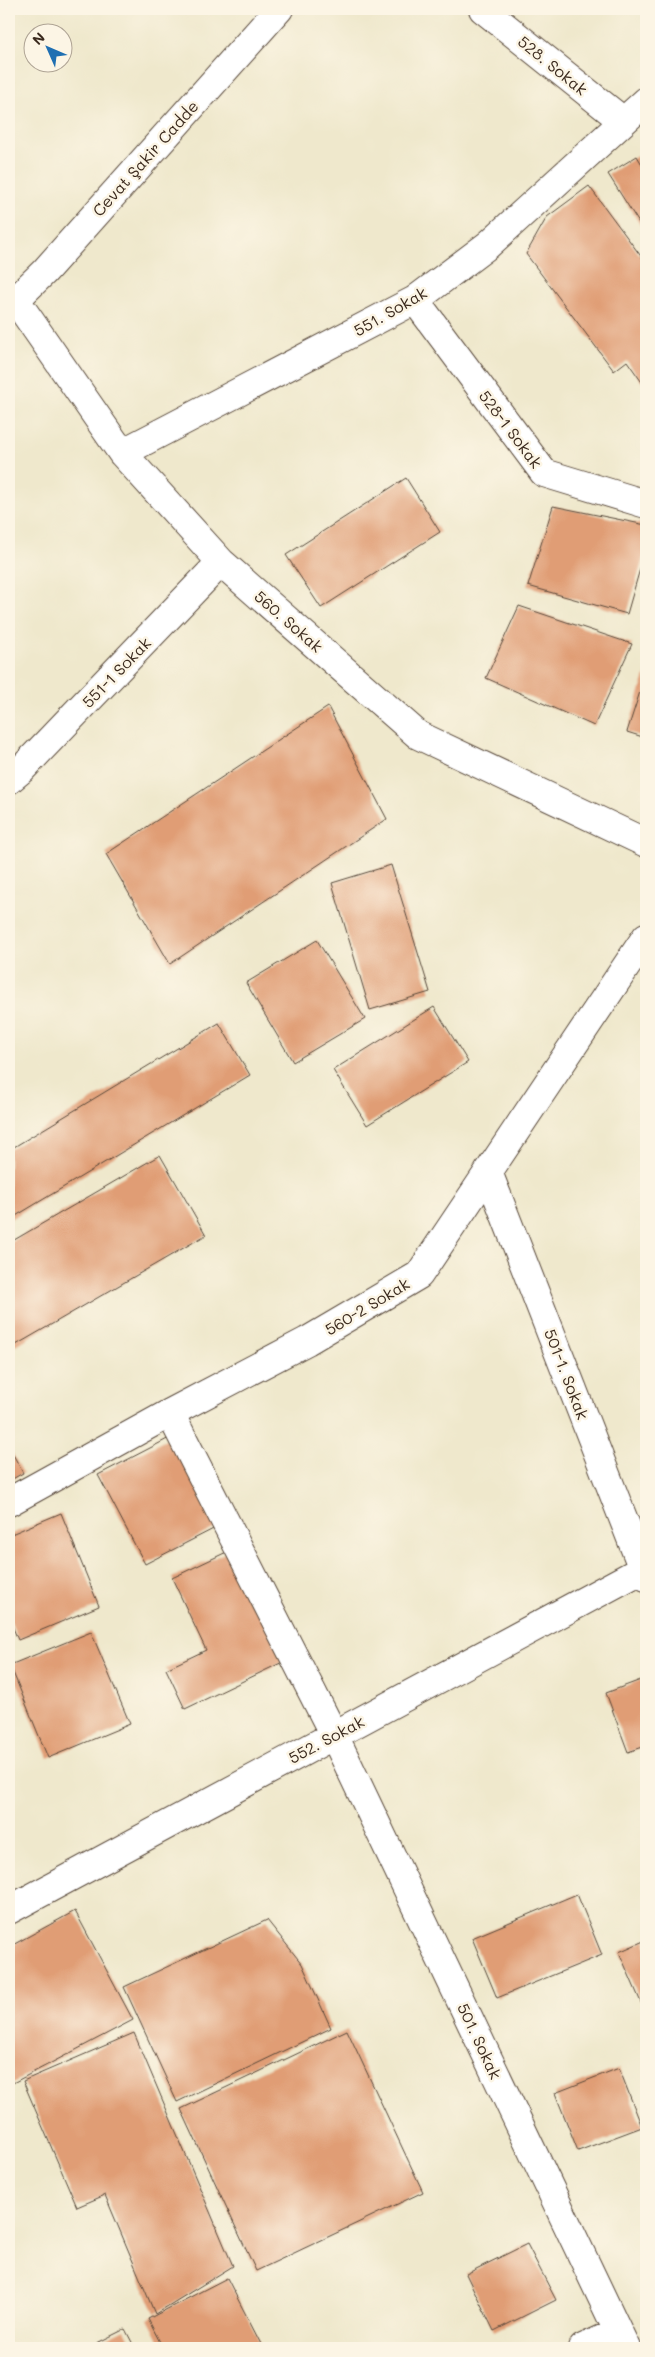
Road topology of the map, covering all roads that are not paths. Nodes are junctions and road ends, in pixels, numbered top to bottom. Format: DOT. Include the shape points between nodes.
graph roads {
  1 [pos="279,9"];
  2 [pos="483,9"];
  3 [pos="646,100"];
  4 [pos="623,121"];
  5 [pos="415,300"];
  6 [pos="12,302"];
  7 [pos="122,453"];
  8 [pos="646,504"];
  9 [pos="221,562"];
  10 [pos="9,780"];
  11 [pos="646,843"];
  12 [pos="646,937"];
  13 [pos="488,1172"];
  14 [pos="170,1413"];
  15 [pos="9,1502"];
  16 [pos="645,1573"];
  17 [pos="334,1735"];
  18 [pos="9,1910"];
  19 [pos="622,2340"];
  20 [pos="583,2348"];
  1 -- 6 [label="street, Cevat Şakir Cadde" via="44,272"];
  2 -- 4 [label="street, 528. Sokak"];
  3 -- 4 [label="street, 551. Sokak"];
  4 -- 5 [label="street, 551. Sokak" via="488,245"];
  5 -- 7 [label="street, 551. Sokak"];
  5 -- 8 [label="street, 528-1 Sokak" via="544,473"];
  6 -- 7 [label="street, 560. Sokak"];
  7 -- 9 [label="street, 560. Sokak"];
  9 -- 10 [label="street, 551-1 Sokak"];
  9 -- 11 [label="street, 560. Sokak" via="418,735"];
  12 -- 13 [label="street, 560-2 Sokak"];
  13 -- 14 [label="street, 560-2 Sokak" via="419,1275 308,1341"];
  13 -- 16 [label="street, 501-1. Sokak"];
  14 -- 15 [label="street, 560-2 Sokak"];
  14 -- 17 [label="street, 501. Sokak"];
  16 -- 17 [label="street, 552. Sokak"];
  17 -- 18 [label="street, 552. Sokak"];
  17 -- 19 [label="street, 501. Sokak"];
  19 -- 20 [label="street"];
}
